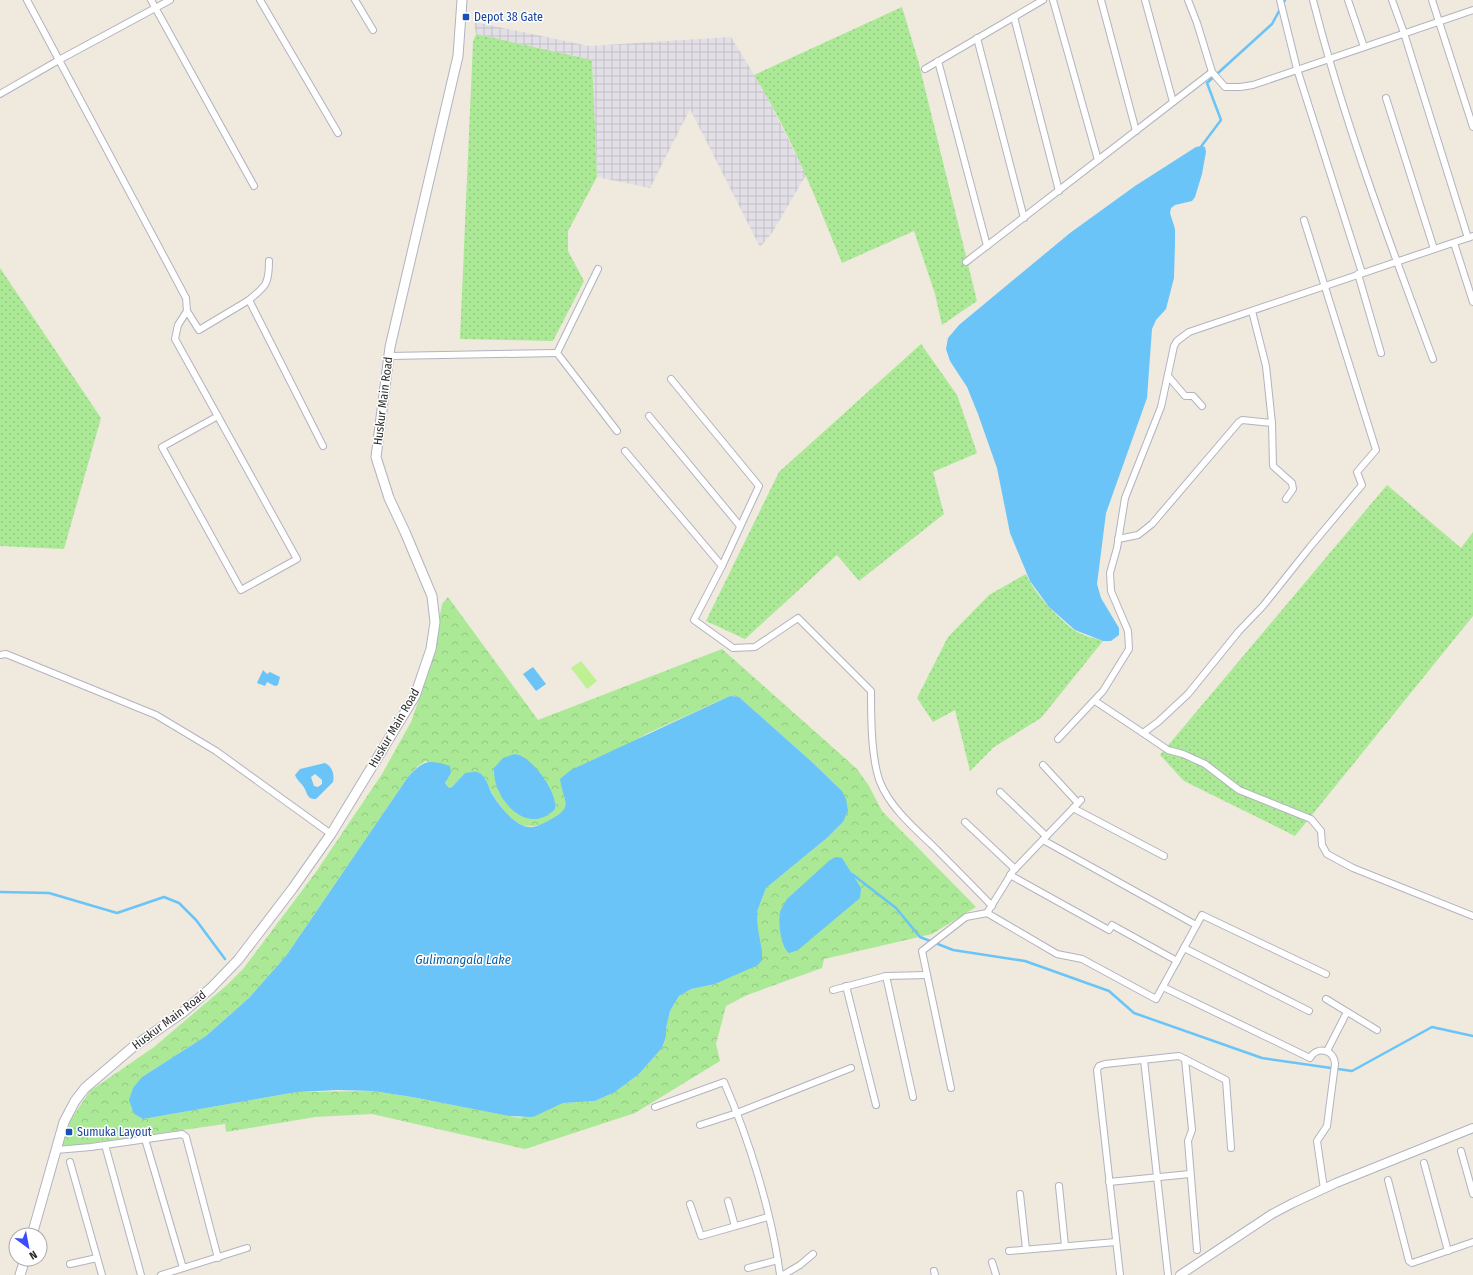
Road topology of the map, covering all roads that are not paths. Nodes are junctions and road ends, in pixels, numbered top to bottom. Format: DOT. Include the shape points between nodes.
graph roads {
  1 [pos="27,0"];
  2 [pos="151,0"];
  3 [pos="170,0"];
  4 [pos="260,0"];
  5 [pos="356,0"];
  6 [pos="462,0"];
  7 [pos="1044,0"];
  8 [pos="1053,0"];
  9 [pos="1101,0"];
  10 [pos="1145,0"];
  11 [pos="1188,0"];
  12 [pos="1280,0"];
  13 [pos="1313,0"];
  14 [pos="1348,0"];
  15 [pos="1392,0"];
  16 [pos="1432,0"];
  17 [pos="155,8"];
  18 [pos="1473,10"];
  19 [pos="1014,17"];
  20 [pos="1439,21"];
  21 [pos="373,30"];
  22 [pos="1404,33"];
  23 [pos="977,38"];
  24 [pos="1364,46"];
  25 [pos="1328,59"];
  26 [pos="59,60"];
  27 [pos="938,61"];
  28 [pos="925,69"];
  29 [pos="1297,69"];
  30 [pos="1212,72"];
  31 [pos="0,94"];
  32 [pos="1386,98"];
  33 [pos="1173,102"];
  34 [pos="1473,127"];
  35 [pos="1136,131"];
  36 [pos="338,133"];
  37 [pos="1098,160"];
  38 [pos="254,186"];
  39 [pos="1058,191"];
  40 [pos="1024,218"];
  41 [pos="1304,220"];
  42 [pos="1470,237"];
  43 [pos="1454,243"];
  44 [pos="987,246"];
  45 [pos="1434,249"];
  46 [pos="269,261"];
  47 [pos="1397,261"];
  48 [pos="966,262"];
  49 [pos="598,269"];
  50 [pos="1360,273"];
  51 [pos="1324,287"];
  52 [pos="249,300"];
  53 [pos="1473,302"];
  54 [pos="187,311"];
  55 [pos="1252,311"];
  56 [pos="1381,352"];
  57 [pos="557,353"];
  58 [pos="389,356"];
  59 [pos="1433,359"];
  60 [pos="1168,376"];
  61 [pos="671,379"];
  62 [pos="1202,406"];
  63 [pos="218,416"];
  64 [pos="649,416"];
  65 [pos="1272,423"];
  66 [pos="617,432"];
  67 [pos="323,446"];
  68 [pos="625,451"];
  69 [pos="1286,499"];
  70 [pos="740,526"];
  71 [pos="1118,539"];
  72 [pos="722,566"];
  73 [pos="0,655"];
  74 [pos="1094,701"];
  75 [pos="1143,733"];
  76 [pos="1058,739"];
  77 [pos="1043,765"];
  78 [pos="1000,792"];
  79 [pos="1073,808"];
  80 [pos="965,822"];
  81 [pos="330,834"];
  82 [pos="1045,838"];
  83 [pos="1164,856"];
  84 [pos="1015,869"];
  85 [pos="1010,875"];
  86 [pos="992,906"];
  87 [pos="987,913"];
  88 [pos="1473,916"];
  89 [pos="1196,925"];
  90 [pos="1184,948"];
  91 [pos="1177,961"];
  92 [pos="927,974"];
  93 [pos="1326,974"];
  94 [pos="886,976"];
  95 [pos="846,986"];
  96 [pos="1163,987"];
  97 [pos="833,990"];
  98 [pos="1326,999"];
  99 [pos="1309,1011"];
  100 [pos="1347,1012"];
  101 [pos="1377,1030"];
  102 [pos="1327,1051"];
  103 [pos="1185,1059"];
  104 [pos="1144,1060"];
  105 [pos="851,1068"];
  106 [pos="951,1088"];
  107 [pos="913,1097"];
  108 [pos="876,1105"];
  109 [pos="655,1107"];
  110 [pos="737,1113"];
  111 [pos="700,1125"];
  112 [pos="1473,1128"];
  113 [pos="145,1139"];
  114 [pos="105,1145"];
  115 [pos="1231,1148"];
  116 [pos="56,1150"];
  117 [pos="1461,1151"];
  118 [pos="70,1162"];
  119 [pos="1424,1163"];
  120 [pos="1190,1174"];
  121 [pos="1157,1178"];
  122 [pos="1388,1180"];
  123 [pos="1109,1182"];
  124 [pos="1059,1186"];
  125 [pos="1324,1189"];
  126 [pos="1020,1194"];
  127 [pos="1473,1194"];
  128 [pos="728,1201"];
  129 [pos="690,1204"];
  130 [pos="768,1217"];
  131 [pos="735,1226"];
  132 [pos="34,1227"];
  133 [pos="1116,1242"];
  134 [pos="1473,1242"];
  135 [pos="1065,1246"];
  136 [pos="247,1248"];
  137 [pos="1026,1249"];
  138 [pos="1197,1250"];
  139 [pos="1009,1251"];
  140 [pos="1448,1251"];
  141 [pos="813,1254"];
  142 [pos="97,1258"];
  143 [pos="218,1258"];
  144 [pos="778,1260"];
  145 [pos="992,1262"];
  146 [pos="70,1264"];
  147 [pos="183,1268"];
  148 [pos="748,1268"];
  149 [pos="102,1275"];
  150 [pos="141,1275"];
  151 [pos="161,1275"];
  152 [pos="782,1275"];
  153 [pos="996,1275"];
  154 [pos="1120,1275"];
  155 [pos="1168,1275"];
  156 [pos="1180,1275"];
  1 -- 26 [label="street"];
  2 -- 17 [label="street"];
  3 -- 17 [label="street"];
  4 -- 36 [label="street"];
  5 -- 21 [label="street"];
  6 -- 58 [label="main road, Huskur Main Road" via="458,56"];
  7 -- 19 [label="street"];
  8 -- 37 [label="street"];
  9 -- 35 [label="street"];
  10 -- 33 [label="street"];
  11 -- 30 [label="street" via="1198,23"];
  12 -- 29 [label="street"];
  13 -- 25 [label="street"];
  14 -- 24 [label="street"];
  15 -- 22 [label="street"];
  16 -- 20 [label="street"];
  17 -- 26 [label="street"];
  17 -- 38 [label="street"];
  18 -- 20 [label="street"];
  19 -- 23 [label="street"];
  19 -- 39 [label="street"];
  20 -- 22 [label="street"];
  20 -- 34 [label="street"];
  22 -- 24 [label="street"];
  22 -- 42 [label="street"];
  23 -- 27 [label="street"];
  23 -- 40 [label="street"];
  24 -- 25 [label="street"];
  25 -- 29 [label="street"];
  25 -- 47 [label="street"];
  26 -- 31 [label="street"];
  26 -- 54 [label="street" via="186,298"];
  27 -- 28 [label="street"];
  27 -- 44 [label="street"];
  29 -- 30 [label="street" via="1240,87 1225,86"];
  29 -- 50 [label="street"];
  30 -- 33 [label="street"];
  32 -- 45 [label="street"];
  33 -- 35 [label="street"];
  35 -- 37 [label="street"];
  37 -- 39 [label="street"];
  39 -- 40 [label="street"];
  40 -- 44 [label="street"];
  41 -- 51 [label="street"];
  42 -- 43 [label="street"];
  43 -- 45 [label="street"];
  43 -- 53 [label="street"];
  44 -- 48 [label="street"];
  45 -- 47 [label="street"];
  46 -- 52 [label="street" via="268,282"];
  47 -- 50 [label="street"];
  47 -- 59 [label="street"];
  49 -- 57 [label="street"];
  50 -- 51 [label="street"];
  50 -- 56 [label="street"];
  51 -- 55 [label="street"];
  51 -- 75 [label="street" via="1376,450 1356,472 1362,485 1188,694"];
  52 -- 54 [label="street" via="199,330"];
  52 -- 67 [label="street"];
  54 -- 63 [label="street" via="178,325 175,339"];
  55 -- 60 [label="street" via="1182,336 1174,346"];
  55 -- 65 [label="street" via="1266,366"];
  57 -- 58 [label="street"];
  57 -- 66 [label="street"];
  58 -- 81 [label="main road, Huskur Main Road" via="376,457 388,498 432,596 435,622 430,649 415,696"];
  60 -- 62 [label="street" via="1185,396 1192,396"];
  60 -- 71 [label="street" via="1161,407 1128,488"];
  61 -- 70 [label="street" via="759,486"];
  63 -- 63 [label="street" via="297,559 241,590 162,447"];
  64 -- 70 [label="street"];
  65 -- 69 [label="street" via="1273,466 1292,483 1293,489"];
  65 -- 71 [label="street" via="1242,420 1239,422 1152,524 1138,535"];
  68 -- 72 [label="street"];
  70 -- 72 [label="street"];
  71 -- 74 [label="street" via="1109,584 1128,631 1129,649"];
  72 -- 86 [label="street" via="694,620 733,648 755,647 798,618 871,691 875,756 880,781 887,794 910,824"];
  73 -- 81 [label="street" via="6,654 156,715 216,751"];
  74 -- 75 [label="street"];
  74 -- 76 [label="street"];
  75 -- 88 [label="street" via="1168,750 1205,764 1239,790 1311,819 1321,831 1322,845 1328,854 1353,868"];
  77 -- 79 [label="street" via="1080,801"];
  78 -- 82 [label="street"];
  79 -- 82 [label="street"];
  79 -- 83 [label="street"];
  80 -- 84 [label="street"];
  81 -- 116 [label="main road, Huskur Main Road" via="238,960 211,988 85,1088 64,1122"];
  82 -- 84 [label="street"];
  82 -- 89 [label="street"];
  84 -- 85 [label="street"];
  85 -- 86 [label="street"];
  85 -- 91 [label="street" via="1109,930 1112,925"];
  86 -- 87 [label="street"];
  87 -- 92 [label="street" via="966,918 922,951"];
  87 -- 96 [label="street" via="1057,954 1082,959 1156,999"];
  89 -- 90 [label="street"];
  89 -- 93 [label="street" via="1202,915"];
  90 -- 91 [label="street"];
  90 -- 99 [label="street"];
  91 -- 96 [label="street"];
  92 -- 94 [label="street"];
  92 -- 106 [label="street"];
  94 -- 95 [label="street"];
  94 -- 107 [label="street"];
  95 -- 97 [label="street"];
  95 -- 108 [label="street"];
  96 -- 102 [label="street" via="1310,1058 1317,1051"];
  98 -- 100 [label="street"];
  100 -- 101 [label="street"];
  100 -- 102 [label="street"];
  102 -- 125 [label="street" via="1334,1057 1335,1064 1327,1126 1317,1141"];
  103 -- 104 [label="street" via="1179,1056"];
  103 -- 115 [label="street" via="1226,1080"];
  103 -- 120 [label="street" via="1192,1130 1188,1141"];
  104 -- 121 [label="street"];
  104 -- 123 [label="street" via="1105,1064 1097,1070"];
  105 -- 110 [label="street"];
  109 -- 110 [label="street" via="724,1082"];
  110 -- 111 [label="street"];
  110 -- 130 [label="street"];
  112 -- 125 [label="street"];
  113 -- 114 [label="street"];
  113 -- 143 [label="street" via="176,1134 186,1137"];
  113 -- 147 [label="street"];
  114 -- 116 [label="street"];
  114 -- 150 [label="street"];
  116 -- 132 [label="main road, Huskur Main Road"];
  117 -- 127 [label="street"];
  118 -- 142 [label="street"];
  119 -- 140 [label="street"];
  120 -- 121 [label="street"];
  120 -- 138 [label="street"];
  121 -- 123 [label="street"];
  121 -- 155 [label="street"];
  122 -- 140 [label="street" via="1409,1261 1412,1263"];
  123 -- 133 [label="street"];
  124 -- 135 [label="street"];
  125 -- 156 [label="street" via="1272,1214"];
  126 -- 137 [label="street"];
  128 -- 131 [label="street"];
  129 -- 131 [label="street" via="701,1236"];
  130 -- 131 [label="street"];
  130 -- 144 [label="street"];
  133 -- 135 [label="street"];
  133 -- 154 [label="street"];
  134 -- 140 [label="street"];
  135 -- 137 [label="street"];
  136 -- 143 [label="street"];
  137 -- 139 [label="street"];
  141 -- 152 [label="street"];
  142 -- 146 [label="street"];
  142 -- 149 [label="street"];
  143 -- 147 [label="street"];
  144 -- 148 [label="street"];
  144 -- 152 [label="street"];
  145 -- 153 [label="street"];
  147 -- 151 [label="street"];
}
